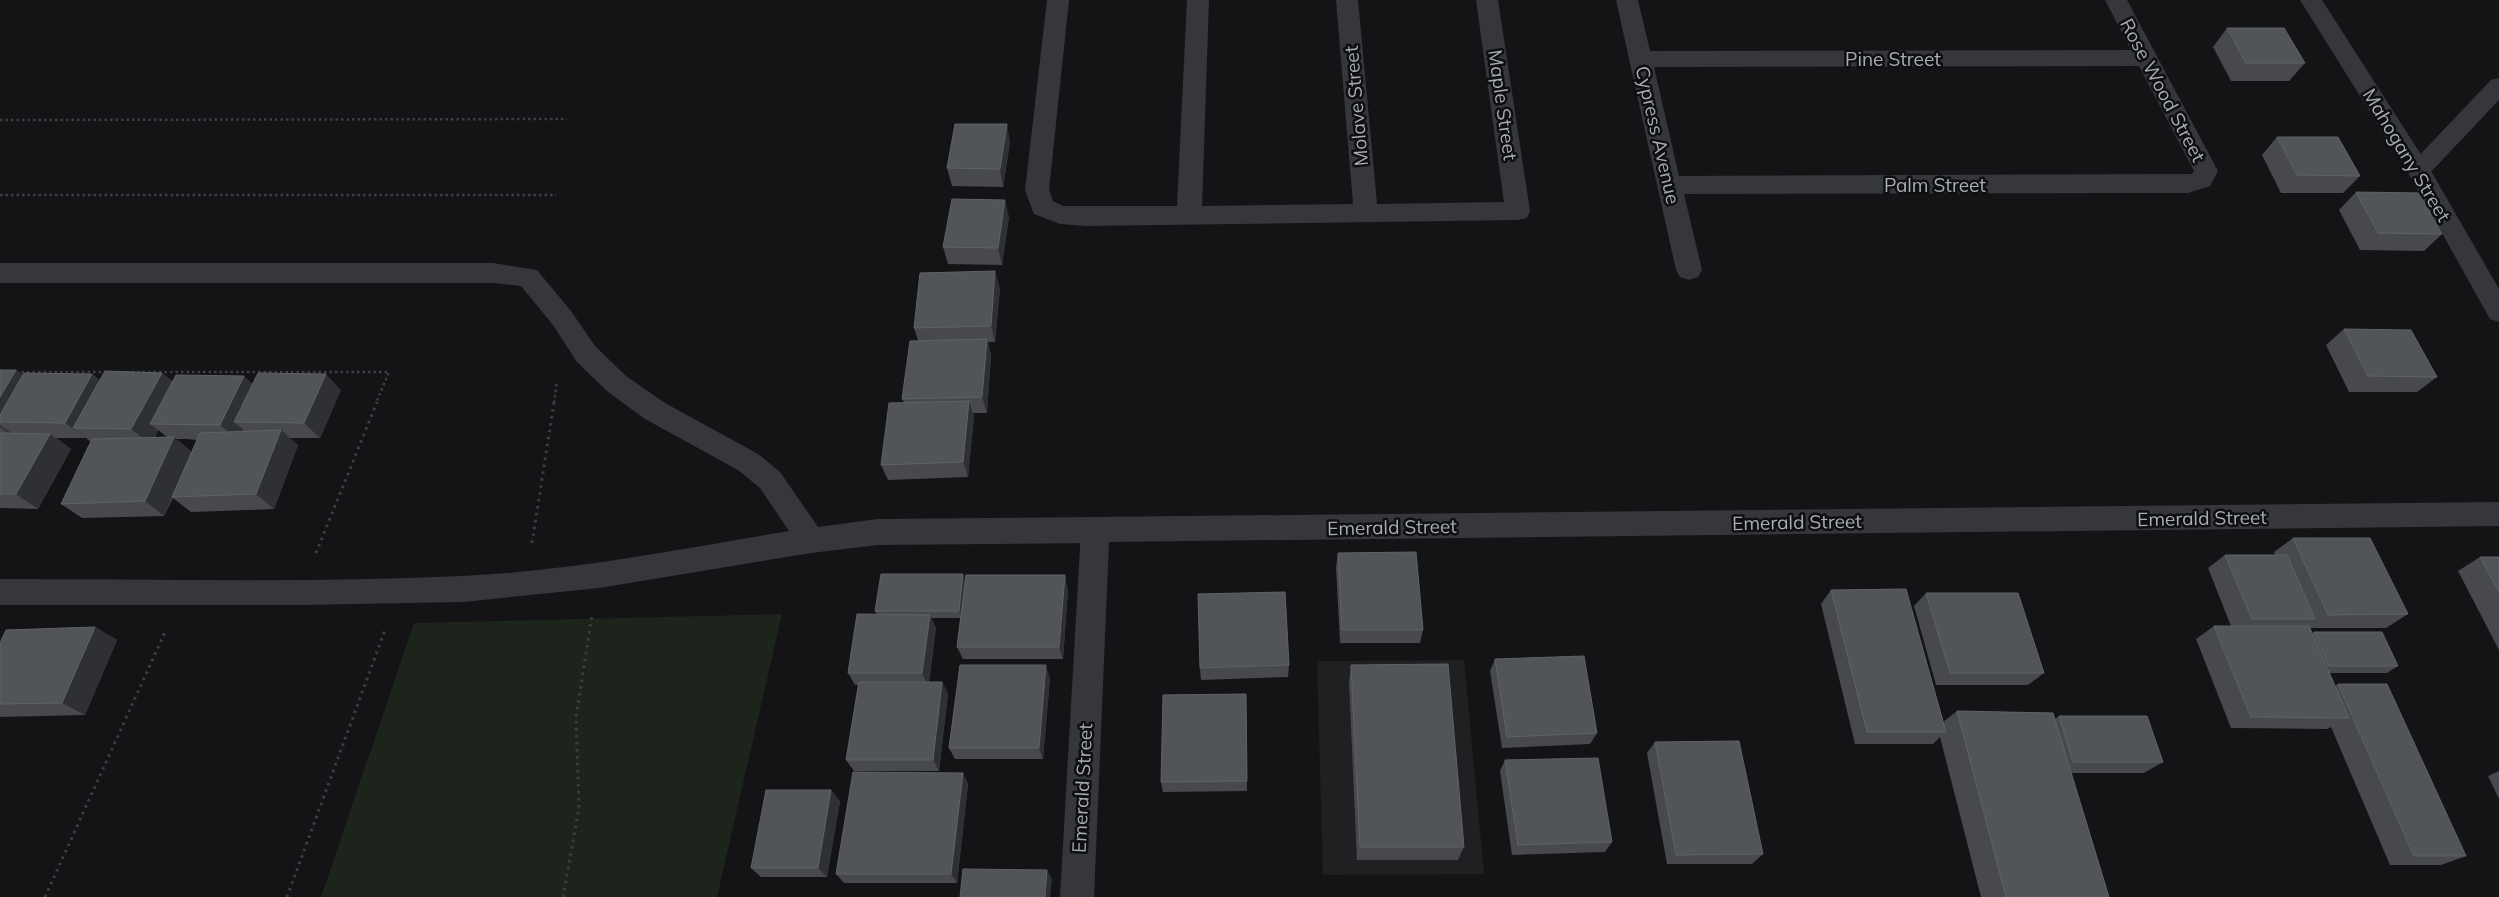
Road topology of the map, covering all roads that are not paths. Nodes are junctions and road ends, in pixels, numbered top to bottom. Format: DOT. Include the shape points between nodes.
graph roads {
  1 [pos="1058,0"];
  2 [pos="1198,0"];
  3 [pos="1347,0"];
  4 [pos="1488,0"];
  5 [pos="1627,0"];
  6 [pos="2116,0"];
  7 [pos="2311,0"];
  8 [pos="2145,58"];
  9 [pos="1641,59"];
  10 [pos="2499,86"];
  11 [pos="2419,170"];
  12 [pos="2201,180"];
  13 [pos="1669,185"];
  14 [pos="1366,213"];
  15 [pos="1188,216"];
  16 [pos="1689,270"];
  17 [pos="0,273"];
  18 [pos="2499,312"];
  19 [pos="2499,514"];
  20 [pos="1095,530"];
  21 [pos="811,540"];
  22 [pos="0,592"];
  23 [pos="1076,897"];
  1 -- 15 [label="street" via="1037,190 1043,208 1060,215 1086,217"];
  2 -- 15 [label="street"];
  3 -- 14 [label="street, Molave Street"];
  4 -- 14 [label="street, Maple Street" via="1518,211"];
  5 -- 9 [label="street, Cypress Avenue"];
  6 -- 8 [label="street, Rose Wood Street"];
  7 -- 11 [label="street, Mahogany Street"];
  8 -- 9 [label="street, Pine Street"];
  8 -- 12 [label="street, Rose Wood Street" via="2206,171"];
  9 -- 13 [label="street, Cypress Avenue"];
  10 -- 11 [label="street"];
  11 -- 18 [label="street, Mahogany Street"];
  12 -- 13 [label="street, Palm Street" via="2188,184"];
  13 -- 16 [label="street, Cypress Avenue"];
  14 -- 15 [label="street"];
  17 -- 21 [label="street" via="493,273 528,277 586,354 617,384 655,411 748,462 770,480"];
  19 -- 20 [label="street, Emerald Street"];
  20 -- 21 [label="street, Emerald Street" via="878,532"];
  20 -- 23 [label="street, Emerald Street"];
  21 -- 22 [label="street, Emerald Street" via="599,575 525,583 399,591"];
}
